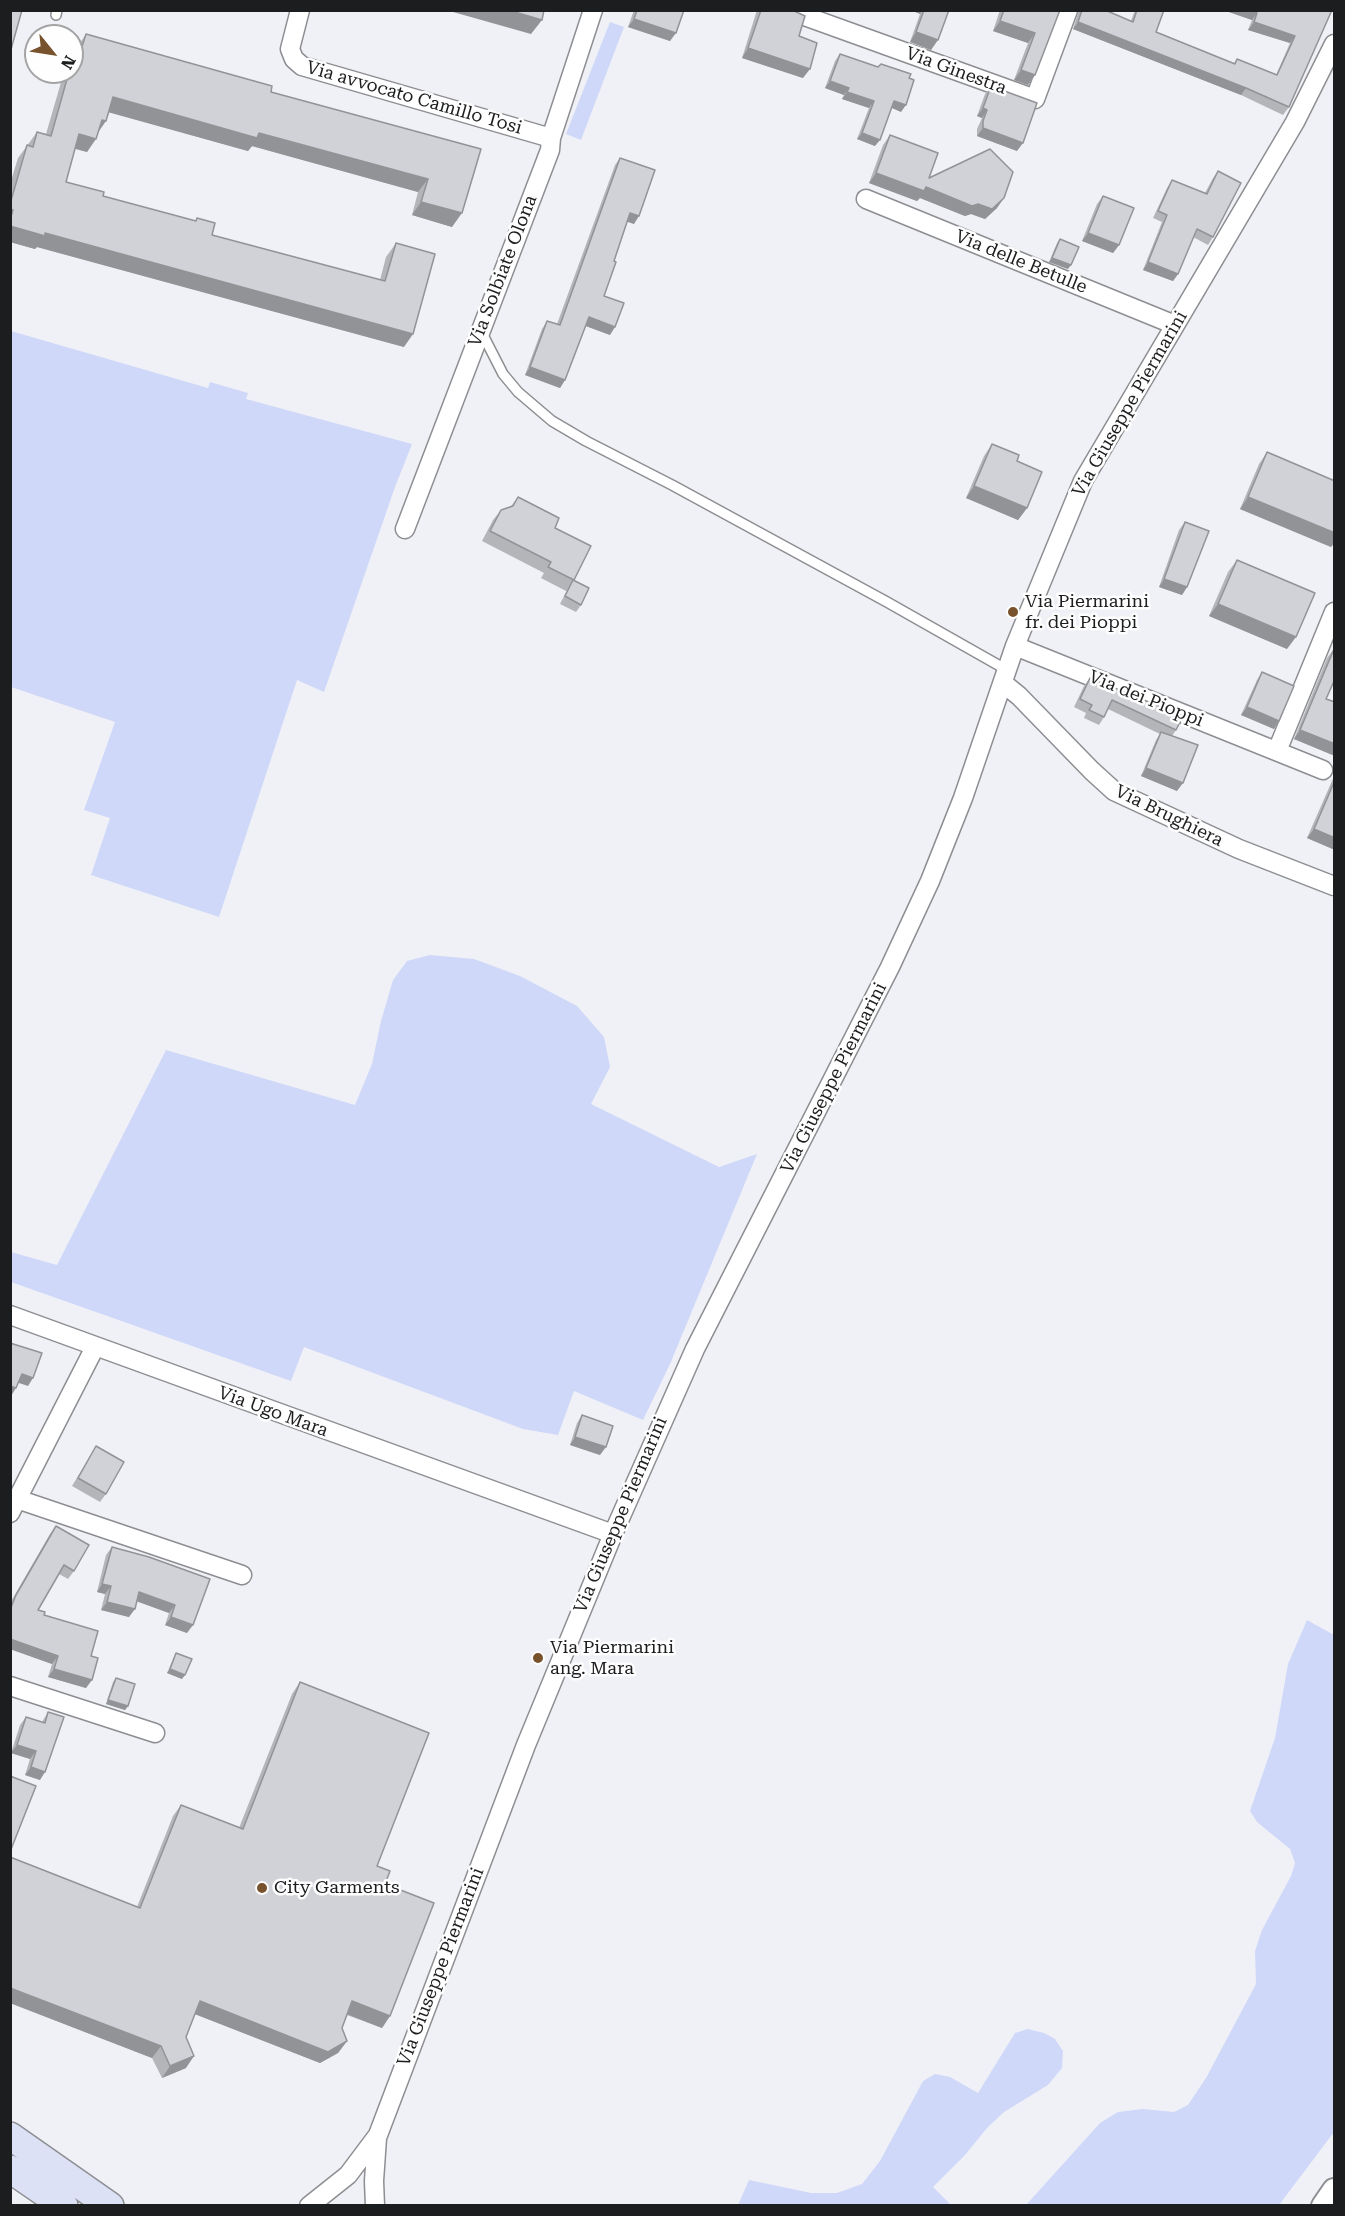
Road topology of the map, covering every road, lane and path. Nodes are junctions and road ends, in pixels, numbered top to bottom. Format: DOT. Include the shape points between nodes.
graph roads {
  1 [pos="300,10"];
  2 [pos="592,10"];
  3 [pos="788,10"];
  4 [pos="1068,10"];
  5 [pos="1335,44"];
  6 [pos="550,138"];
  7 [pos="866,199"];
  8 [pos="1175,325"];
  9 [pos="481,330"];
  10 [pos="405,529"];
  11 [pos="1335,612"];
  12 [pos="1015,646"];
  13 [pos="1005,677"];
  14 [pos="1277,751"];
  15 [pos="1323,770"];
  16 [pos="1335,886"];
  17 [pos="10,1315"];
  18 [pos="95,1347"];
  19 [pos="14,1506"];
  20 [pos="613,1534"];
  21 [pos="242,1575"];
  22 [pos="10,1686"];
  23 [pos="155,1733"];
  24 [pos="378,2135"];
  25 [pos="10,2136"];
  26 [pos="10,2169"];
  27 [pos="1335,2190"];
  28 [pos="64,2205"];
  29 [pos="110,2205"];
  30 [pos="309,2205"];
  31 [pos="375,2205"];
  32 [pos="1323,2205"];
  1 -- 6 [label="street, Via avvocato Camillo Tosi" via="290,49 302,66"];
  2 -- 6 [label="street, Via Solbiate Olona"];
  3 -- 4 [label="street, Via Ginestra" via="1035,99"];
  5 -- 8 [label="street, Via Giuseppe Piermarini" via="1295,122"];
  6 -- 9 [label="street, Via Solbiate Olona" via="550,150"];
  7 -- 8 [label="street, Via delle Betulle"];
  8 -- 12 [label="street, Via Giuseppe Piermarini" via="1089,470"];
  9 -- 10 [label="street, Via Solbiate Olona"];
  9 -- 13 [label="lane" via="503,374 552,421 887,602"];
  11 -- 14 [label="street"];
  12 -- 13 [label="street, Via Giuseppe Piermarini"];
  12 -- 14 [label="street, Via dei Pioppi"];
  13 -- 16 [label="street, Via Brughiera" via="1019,696 1114,791 1239,849"];
  13 -- 20 [label="street, Via Giuseppe Piermarini" via="944,849 910,926 695,1349"];
  14 -- 15 [label="street, Via dei Pioppi"];
  17 -- 18 [label="street, Via Ugo Mara"];
  18 -- 19 [label="street"];
  18 -- 20 [label="street, Via Ugo Mara"];
  19 -- 21 [label="street"];
  20 -- 24 [label="street, Via Giuseppe Piermarini" via="526,1745"];
  22 -- 23 [label="street"];
  24 -- 30 [label="street, Via Giuseppe Piermarini" via="348,2175"];
  24 -- 31 [label="street, Via Giuseppe Piermarini"];
  25 -- 29 [label="main road"];
  26 -- 28 [label="main road"];
  27 -- 32 [label="street"];
}
